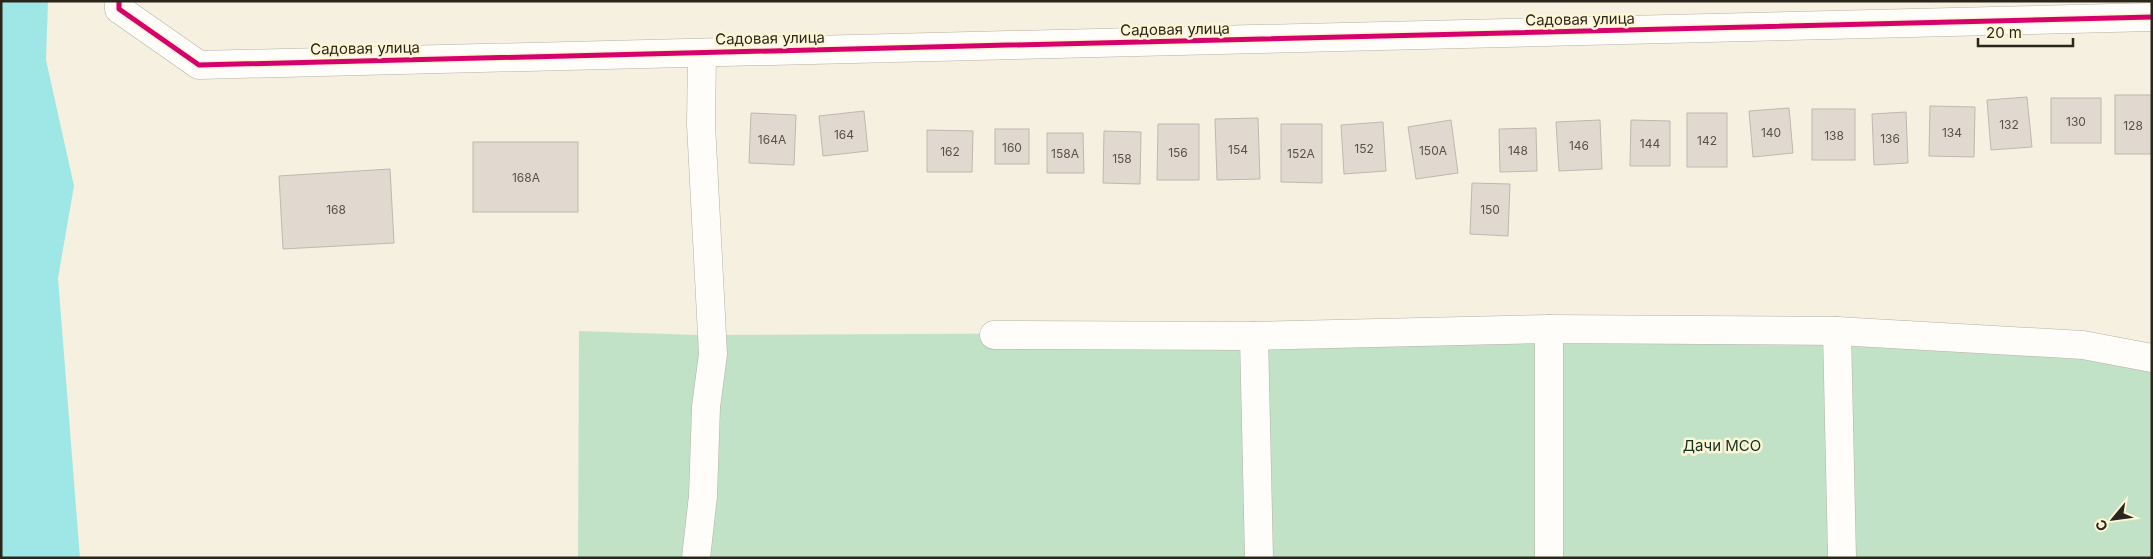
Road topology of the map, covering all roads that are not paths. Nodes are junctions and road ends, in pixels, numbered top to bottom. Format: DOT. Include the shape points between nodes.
graph roads {
  1 [pos="119,1"];
  2 [pos="2152,17"];
  3 [pos="702,52"];
  4 [pos="1549,329"];
  5 [pos="1837,331"];
  6 [pos="994,335"];
  7 [pos="1254,336"];
  8 [pos="2152,358"];
  9 [pos="696,558"];
  10 [pos="1259,558"];
  11 [pos="1549,558"];
  12 [pos="1842,558"];
  1 -- 3 [label="street, Садовая улица" via="119,9 199,65"];
  2 -- 3 [label="street, Садовая улица"];
  3 -- 9 [label="street" via="701,124 713,354 706,407 703,496"];
  4 -- 5 [label="street"];
  4 -- 7 [label="street"];
  4 -- 11 [label="street"];
  5 -- 8 [label="street" via="2083,345"];
  5 -- 12 [label="street"];
  6 -- 7 [label="street"];
  7 -- 10 [label="street"];
}
